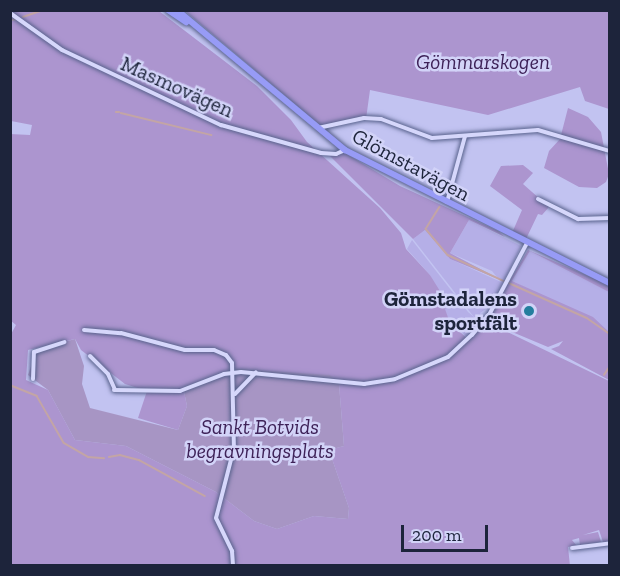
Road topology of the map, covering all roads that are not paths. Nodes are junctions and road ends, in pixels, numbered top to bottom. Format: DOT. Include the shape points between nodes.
graph roads {
  1 [pos="168,10"];
  2 [pos="177,10"];
  3 [pos="10,13"];
  4 [pos="189,23"];
  5 [pos="318,128"];
  6 [pos="465,136"];
  7 [pos="345,150"];
  8 [pos="609,151"];
  9 [pos="538,199"];
  10 [pos="447,204"];
  11 [pos="609,218"];
  12 [pos="527,243"];
  13 [pos="609,283"];
  14 [pos="84,330"];
  15 [pos="64,342"];
  16 [pos="90,356"];
  17 [pos="256,372"];
  18 [pos="234,373"];
  19 [pos="33,379"];
  20 [pos="235,394"];
  21 [pos="609,543"];
  22 [pos="572,548"];
  23 [pos="232,566"];
  1 -- 4 [label="main road"];
  2 -- 4 [label="main road"];
  3 -- 7 [label="street, Masmovägen" via="62,50 222,125 321,153"];
  4 -- 5 [label="main road, Glömstavägen"];
  5 -- 6 [label="street" via="371,118 429,138"];
  5 -- 7 [label="main road, Glömstavägen"];
  6 -- 8 [label="street" via="542,130"];
  6 -- 10 [label="street"];
  7 -- 10 [label="main road, Glömstavägen"];
  9 -- 11 [label="street" via="578,219"];
  10 -- 12 [label="main road, Glömstavägen"];
  12 -- 13 [label="main road, Glömstavägen"];
  12 -- 17 [label="street" via="487,318 458,349 437,363 371,384"];
  14 -- 18 [label="street" via="121,333 185,350 214,350 226,355"];
  15 -- 19 [label="street" via="34,352"];
  16 -- 18 [label="street" via="108,374 115,390 180,391"];
  17 -- 18 [label="street"];
  17 -- 20 [label="street"];
  18 -- 20 [label="street"];
  20 -- 23 [label="street" via="234,448 216,518 232,552"];
  21 -- 22 [label="street"];
}
